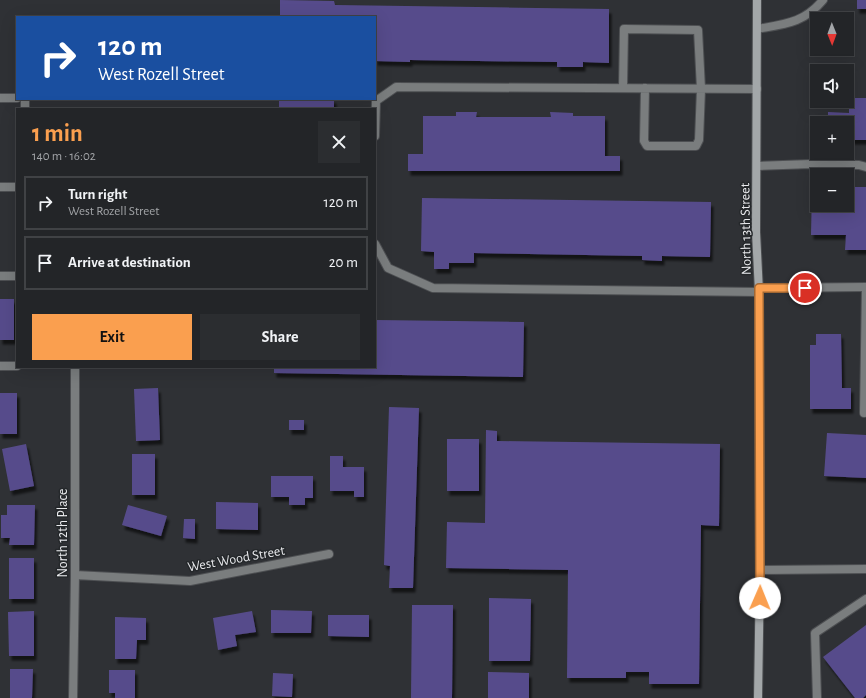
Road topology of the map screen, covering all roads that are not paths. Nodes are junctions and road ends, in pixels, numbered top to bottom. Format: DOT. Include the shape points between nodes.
graph roads {
  1 [pos="757,0"];
  2 [pos="824,0"];
  3 [pos="757,29"];
  4 [pos="623,88"];
  5 [pos="645,88"];
  6 [pos="700,89"];
  7 [pos="757,89"];
  8 [pos="0,98"];
  9 [pos="16,98"];
  10 [pos="376,108"];
  11 [pos="757,166"];
  12 [pos="866,167"];
  13 [pos="0,187"];
  14 [pos="16,187"];
  15 [pos="376,246"];
  16 [pos="0,276"];
  17 [pos="16,276"];
  18 [pos="866,287"];
  19 [pos="759,290"];
  20 [pos="0,366"];
  21 [pos="16,366"];
  22 [pos="75,368"];
  23 [pos="864,413"];
  24 [pos="329,554"];
  25 [pos="866,569"];
  26 [pos="760,570"];
  27 [pos="75,575"];
  28 [pos="866,599"];
  29 [pos="73,698"];
  30 [pos="758,698"];
  31 [pos="817,698"];
  1 -- 3 [label="main road, North 13th Street"];
  2 -- 3 [label="street" via="815,10 791,23"];
  3 -- 7 [label="main road, North 13th Street"];
  4 -- 5 [label="street"];
  4 -- 6 [label="street" via="624,29 698,30"];
  4 -- 10 [label="street" via="396,87 376,101"];
  5 -- 6 [label="street"];
  5 -- 6 [label="street" via="644,141 647,146 668,147 696,146 699,140"];
  6 -- 7 [label="street"];
  7 -- 11 [label="main road, North 13th Street"];
  8 -- 9 [label="street"];
  11 -- 12 [label="street" via="811,164"];
  11 -- 19 [label="main road, North 13th Street" via="756,232"];
  13 -- 14 [label="street"];
  15 -- 19 [label="street" via="388,268 433,288"];
  16 -- 17 [label="street"];
  18 -- 19 [label="street"];
  18 -- 23 [label="street"];
  19 -- 26 [label="main road, North 13th Street"];
  20 -- 21 [label="street"];
  22 -- 27 [label="street, North 12th Place"];
  24 -- 27 [label="street, West Wood Street" via="190,581"];
  25 -- 26 [label="street"];
  26 -- 30 [label="main road, North 13th Street"];
  27 -- 29 [label="street, North 12th Place"];
  28 -- 31 [label="street" via="815,633"];
}
